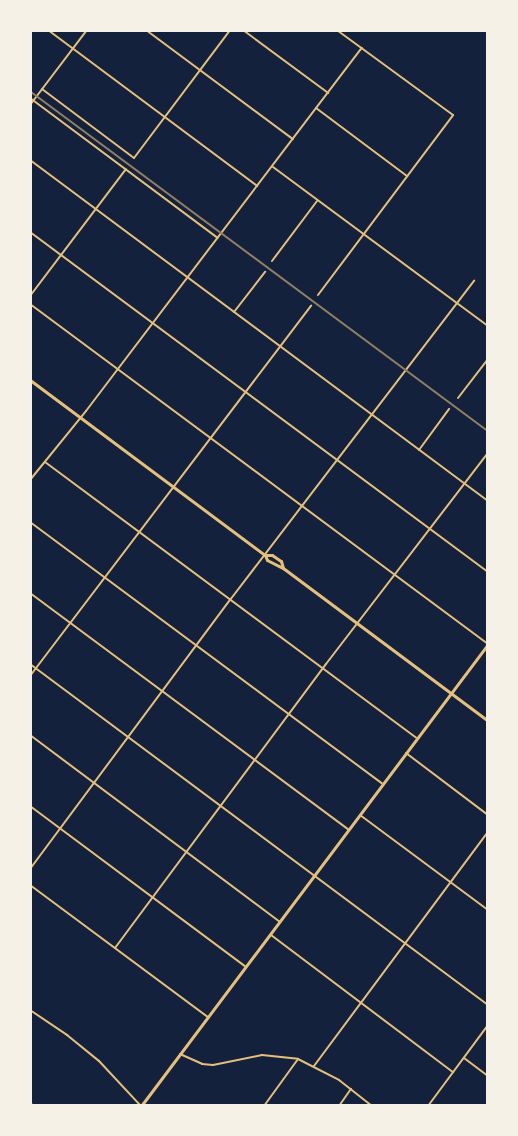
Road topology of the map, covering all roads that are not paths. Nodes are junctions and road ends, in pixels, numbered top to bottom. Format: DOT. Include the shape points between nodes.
graph roads {
  1 [pos="48,30"];
  2 [pos="87,30"];
  3 [pos="146,30"];
  4 [pos="231,30"];
  5 [pos="243,30"];
  6 [pos="337,30"];
  7 [pos="73,48"];
  8 [pos="362,48"];
  9 [pos="200,70"];
  10 [pos="42,89"];
  11 [pos="328,93"];
  12 [pos="32,99"];
  13 [pos="30,105"];
  14 [pos="316,108"];
  15 [pos="165,117"];
  16 [pos="293,139"];
  17 [pos="30,160"];
  18 [pos="272,166"];
  19 [pos="126,169"];
  20 [pos="407,176"];
  21 [pos="257,186"];
  22 [pos="318,200"];
  23 [pos="95,209"];
  24 [pos="30,232"];
  25 [pos="364,234"];
  26 [pos="218,238"];
  27 [pos="61,255"];
  28 [pos="272,261"];
  29 [pos="265,272"];
  30 [pos="188,278"];
  31 [pos="474,280"];
  32 [pos="318,295"];
  33 [pos="30,296"];
  34 [pos="457,303"];
  35 [pos="30,304"];
  36 [pos="311,306"];
  37 [pos="234,312"];
  38 [pos="153,323"];
  39 [pos="488,326"];
  40 [pos="280,347"];
  41 [pos="488,359"];
  42 [pos="118,369"];
  43 [pos="30,380"];
  44 [pos="246,392"];
  45 [pos="458,398"];
  46 [pos="449,409"];
  47 [pos="372,415"];
  48 [pos="81,418"];
  49 [pos="211,438"];
  50 [pos="419,450"];
  51 [pos="488,453"];
  52 [pos="338,461"];
  53 [pos="44,462"];
  54 [pos="30,480"];
  55 [pos="465,484"];
  56 [pos="173,486"];
  57 [pos="488,501"];
  58 [pos="303,507"];
  59 [pos="30,522"];
  60 [pos="430,530"];
  61 [pos="138,532"];
  62 [pos="265,555"];
  63 [pos="488,572"];
  64 [pos="395,575"];
  65 [pos="104,577"];
  66 [pos="30,594"];
  67 [pos="230,600"];
  68 [pos="70,623"];
  69 [pos="358,624"];
  70 [pos="488,644"];
  71 [pos="196,646"];
  72 [pos="30,664"];
  73 [pos="36,668"];
  74 [pos="323,668"];
  75 [pos="30,676"];
  76 [pos="162,692"];
  77 [pos="450,692"];
  78 [pos="289,714"];
  79 [pos="488,721"];
  80 [pos="30,735"];
  81 [pos="128,737"];
  82 [pos="416,738"];
  83 [pos="405,752"];
  84 [pos="255,760"];
  85 [pos="94,783"];
  86 [pos="382,783"];
  87 [pos="30,806"];
  88 [pos="221,806"];
  89 [pos="359,814"];
  90 [pos="488,814"];
  91 [pos="60,829"];
  92 [pos="348,829"];
  93 [pos="488,832"];
  94 [pos="186,852"];
  95 [pos="30,869"];
  96 [pos="314,875"];
  97 [pos="451,882"];
  98 [pos="30,885"];
  99 [pos="153,897"];
  100 [pos="488,910"];
  101 [pos="279,921"];
  102 [pos="269,934"];
  103 [pos="406,943"];
  104 [pos="115,948"];
  105 [pos="245,966"];
  106 [pos="361,1003"];
  107 [pos="488,1005"];
  108 [pos="30,1010"];
  109 [pos="208,1017"];
  110 [pos="488,1025"];
  111 [pos="180,1054"];
  112 [pos="464,1058"];
  113 [pos="298,1059"];
  114 [pos="314,1066"];
  115 [pos="453,1072"];
  116 [pos="488,1076"];
  117 [pos="352,1088"];
  118 [pos="30,1103"];
  119 [pos="430,1105"];
  120 [pos="34,1106"];
  121 [pos="141,1106"];
  122 [pos="264,1106"];
  123 [pos="339,1106"];
  124 [pos="372,1106"];
  1 -- 7 [label="street"];
  2 -- 7 [label="street"];
  3 -- 9 [label="street"];
  4 -- 9 [label="street"];
  5 -- 11 [label="street"];
  6 -- 8 [label="street"];
  7 -- 10 [label="street"];
  7 -- 15 [label="street"];
  8 -- 11 [label="street"];
  8 -- 20 [label="street" via="453,115"];
  9 -- 15 [label="street"];
  9 -- 16 [label="street"];
  10 -- 12 [label="street"];
  10 -- 15 [label="street" via="134,158"];
  11 -- 14 [label="street"];
  12 -- 13 [label="street"];
  12 -- 19 [label="street"];
  14 -- 16 [label="street"];
  14 -- 20 [label="street"];
  15 -- 21 [label="street"];
  16 -- 18 [label="street"];
  17 -- 23 [label="street"];
  18 -- 21 [label="street"];
  18 -- 22 [label="street"];
  19 -- 23 [label="street"];
  19 -- 26 [label="street"];
  20 -- 25 [label="street"];
  21 -- 26 [label="street"];
  22 -- 25 [label="street"];
  22 -- 28 [label="street"];
  23 -- 27 [label="street"];
  23 -- 30 [label="street"];
  24 -- 27 [label="street"];
  25 -- 32 [label="street"];
  25 -- 34 [label="street"];
  26 -- 30 [label="street"];
  27 -- 33 [label="street"];
  27 -- 38 [label="street"];
  29 -- 37 [label="street"];
  30 -- 37 [label="street"];
  30 -- 38 [label="street"];
  31 -- 34 [label="street"];
  34 -- 39 [label="street"];
  34 -- 47 [label="street"];
  35 -- 42 [label="street"];
  36 -- 40 [label="street"];
  37 -- 40 [label="street"];
  38 -- 42 [label="street"];
  38 -- 44 [label="street"];
  40 -- 44 [label="street"];
  40 -- 47 [label="street"];
  41 -- 45 [label="street"];
  42 -- 48 [label="street"];
  42 -- 49 [label="street"];
  43 -- 48 [label="main road"];
  44 -- 49 [label="street"];
  44 -- 52 [label="street"];
  46 -- 50 [label="street"];
  47 -- 50 [label="street"];
  47 -- 52 [label="street"];
  48 -- 53 [label="street"];
  48 -- 56 [label="main road"];
  49 -- 56 [label="street"];
  49 -- 58 [label="street"];
  50 -- 55 [label="street"];
  51 -- 55 [label="street"];
  52 -- 58 [label="street"];
  52 -- 60 [label="street"];
  53 -- 54 [label="street"];
  53 -- 61 [label="street"];
  55 -- 57 [label="street"];
  55 -- 60 [label="street"];
  56 -- 61 [label="street"];
  56 -- 62 [label="main road"];
  58 -- 62 [label="street"];
  58 -- 64 [label="street"];
  59 -- 65 [label="street"];
  60 -- 63 [label="street"];
  60 -- 64 [label="street"];
  61 -- 65 [label="street"];
  61 -- 67 [label="street"];
  62 -- 67 [label="street"];
  62 -- 69 [label="main road"];
  64 -- 69 [label="street"];
  64 -- 70 [label="street"];
  65 -- 68 [label="street"];
  65 -- 71 [label="street"];
  66 -- 68 [label="street"];
  67 -- 71 [label="street"];
  67 -- 74 [label="street"];
  68 -- 73 [label="street"];
  68 -- 76 [label="street"];
  69 -- 74 [label="street"];
  69 -- 77 [label="main road"];
  70 -- 77 [label="main road"];
  71 -- 76 [label="street"];
  71 -- 78 [label="street"];
  72 -- 73 [label="street"];
  73 -- 75 [label="street"];
  73 -- 81 [label="street"];
  74 -- 78 [label="street"];
  74 -- 82 [label="street"];
  76 -- 81 [label="street"];
  76 -- 84 [label="street"];
  77 -- 79 [label="main road"];
  77 -- 82 [label="main road"];
  78 -- 84 [label="street"];
  78 -- 86 [label="street"];
  80 -- 85 [label="street"];
  81 -- 85 [label="street"];
  81 -- 88 [label="street"];
  82 -- 83 [label="main road"];
  83 -- 86 [label="main road"];
  83 -- 90 [label="street"];
  84 -- 88 [label="street"];
  84 -- 92 [label="street"];
  85 -- 91 [label="street"];
  85 -- 94 [label="street"];
  86 -- 89 [label="main road"];
  87 -- 91 [label="street"];
  88 -- 94 [label="street"];
  88 -- 96 [label="street"];
  89 -- 92 [label="main road"];
  89 -- 97 [label="street"];
  91 -- 95 [label="street"];
  91 -- 99 [label="street"];
  92 -- 96 [label="main road"];
  93 -- 97 [label="street"];
  94 -- 99 [label="street"];
  94 -- 101 [label="street"];
  96 -- 101 [label="main road"];
  96 -- 103 [label="street"];
  97 -- 100 [label="street"];
  97 -- 103 [label="street"];
  98 -- 104 [label="street"];
  99 -- 104 [label="street"];
  99 -- 105 [label="street"];
  101 -- 102 [label="main road"];
  102 -- 105 [label="main road"];
  102 -- 106 [label="street"];
  103 -- 106 [label="street"];
  103 -- 107 [label="street"];
  104 -- 109 [label="street"];
  105 -- 109 [label="main road"];
  106 -- 114 [label="street"];
  106 -- 115 [label="street"];
  108 -- 121 [label="street" via="99,1061"];
  109 -- 111 [label="main road"];
  110 -- 112 [label="street"];
  111 -- 113 [label="street" via="213,1065 262,1055"];
  111 -- 121 [label="main road"];
  112 -- 115 [label="street"];
  112 -- 116 [label="street"];
  113 -- 114 [label="street"];
  113 -- 122 [label="street"];
  114 -- 117 [label="street"];
  115 -- 119 [label="street"];
  117 -- 123 [label="street"];
  117 -- 124 [label="street"];
  118 -- 120 [label="street"];
}
